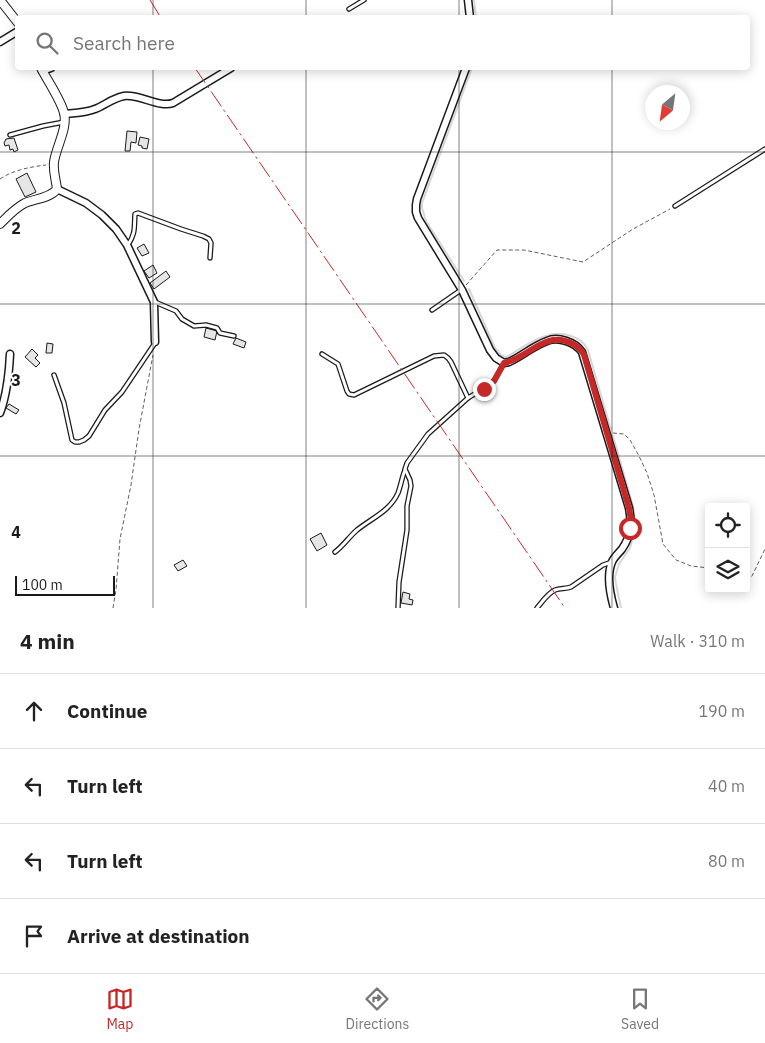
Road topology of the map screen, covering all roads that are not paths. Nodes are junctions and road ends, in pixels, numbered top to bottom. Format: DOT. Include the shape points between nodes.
graph roads {
  1 [pos="0,0"];
  2 [pos="364,0"];
  3 [pos="468,0"];
  4 [pos="350,9"];
  5 [pos="470,15"];
  6 [pos="15,19"];
  7 [pos="15,33"];
  8 [pos="0,42"];
  9 [pos="42,70"];
  10 [pos="228,70"];
  11 [pos="465,70"];
  12 [pos="65,118"];
  13 [pos="10,135"];
  14 [pos="765,149"];
  15 [pos="57,189"];
  16 [pos="675,206"];
  17 [pos="0,224"];
  18 [pos="128,246"];
  19 [pos="210,258"];
  20 [pos="462,290"];
  21 [pos="154,302"];
  22 [pos="432,310"];
  23 [pos="234,336"];
  24 [pos="155,342"];
  25 [pos="10,354"];
  26 [pos="322,354"];
  27 [pos="504,363"];
  28 [pos="54,375"];
  29 [pos="468,398"];
  30 [pos="0,413"];
  31 [pos="406,469"];
  32 [pos="335,552"];
  33 [pos="612,562"];
  34 [pos="398,608"];
  35 [pos="537,608"];
  36 [pos="614,608"];
  1 -- 6 [label="street"];
  2 -- 4 [label="lane"];
  3 -- 5 [label="street"];
  7 -- 8 [label="street"];
  9 -- 12 [label="street"];
  10 -- 12 [label="street" via="168,105 124,96"];
  11 -- 20 [label="street" via="416,205 422,226"];
  12 -- 13 [label="lane"];
  12 -- 15 [label="street" via="54,163"];
  14 -- 16 [label="lane"];
  15 -- 17 [label="street" via="55,193 18,207"];
  15 -- 18 [label="street" via="102,215"];
  18 -- 19 [label="lane" via="135,232 135,214 138,213 206,237 210,241"];
  18 -- 21 [label="street"];
  20 -- 22 [label="lane"];
  20 -- 27 [label="street" via="490,350"];
  21 -- 23 [label="lane" via="176,311 194,326 206,325"];
  21 -- 24 [label="street"];
  24 -- 28 [label="lane" via="89,436 80,442 72,440"];
  25 -- 30 [label="street" via="5,401"];
  26 -- 29 [label="lane" via="338,364 347,391 354,395 434,356 444,355 451,362"];
  27 -- 29 [label="lane" via="490,385"];
  27 -- 33 [label="street" via="551,340 566,341 584,355 631,520 627,540"];
  29 -- 31 [label="lane" via="428,434"];
  31 -- 32 [label="lane" via="398,492 384,512"];
  31 -- 34 [label="lane" via="411,486"];
  33 -- 35 [label="lane" via="571,587 555,590"];
  33 -- 36 [label="street" via="609,585"];
}
